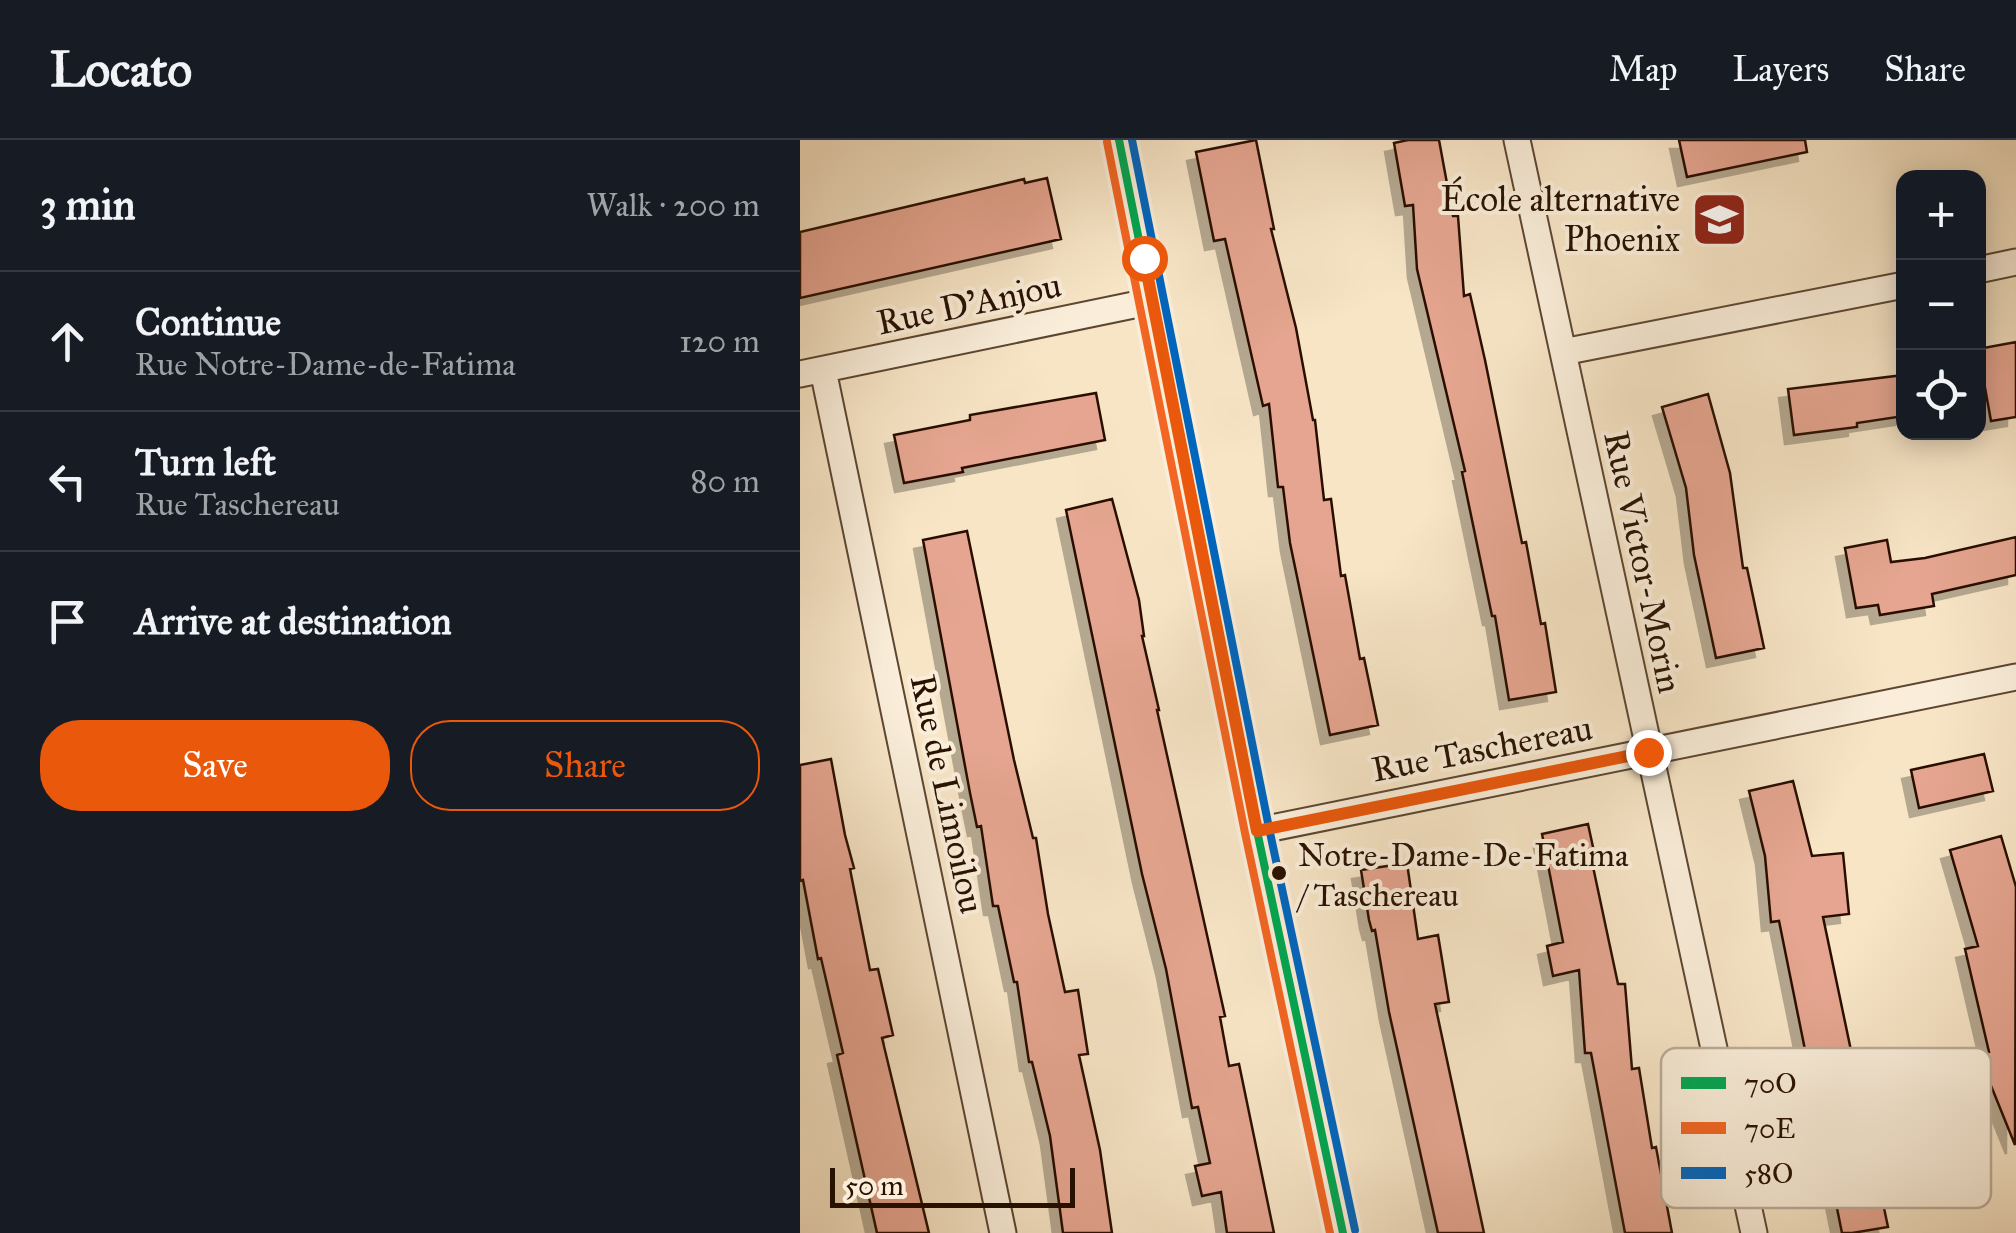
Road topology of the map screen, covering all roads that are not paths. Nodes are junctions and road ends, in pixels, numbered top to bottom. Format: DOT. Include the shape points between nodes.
graph roads {
  1 [pos="1119,140"];
  2 [pos="1518,140"];
  3 [pos="2016,262"];
  4 [pos="1986,268"];
  5 [pos="1896,286"];
  6 [pos="1153,301"];
  7 [pos="1563,352"];
  8 [pos="811,372"];
  9 [pos="2016,677"];
  10 [pos="1648,752"];
  11 [pos="1257,831"];
  12 [pos="1713,1048"];
  13 [pos="1748,1208"];
  14 [pos="1003,1233"];
  15 [pos="1343,1233"];
  16 [pos="1754,1233"];
  1 -- 6 [label="street"];
  2 -- 7 [label="street, Rue Victor-Morin"];
  3 -- 4 [label="street"];
  5 -- 7 [label="street"];
  6 -- 8 [label="street, Rue D'Anjou"];
  6 -- 11 [label="street"];
  7 -- 10 [label="street, Rue Victor-Morin"];
  8 -- 14 [label="street, Rue de Limoilou"];
  9 -- 10 [label="street, Rue Taschereau"];
  10 -- 11 [label="street, Rue Taschereau"];
  10 -- 12 [label="street, Rue Victor-Morin"];
  11 -- 15 [label="street"];
  13 -- 16 [label="street, Rue Victor-Morin"];
}
